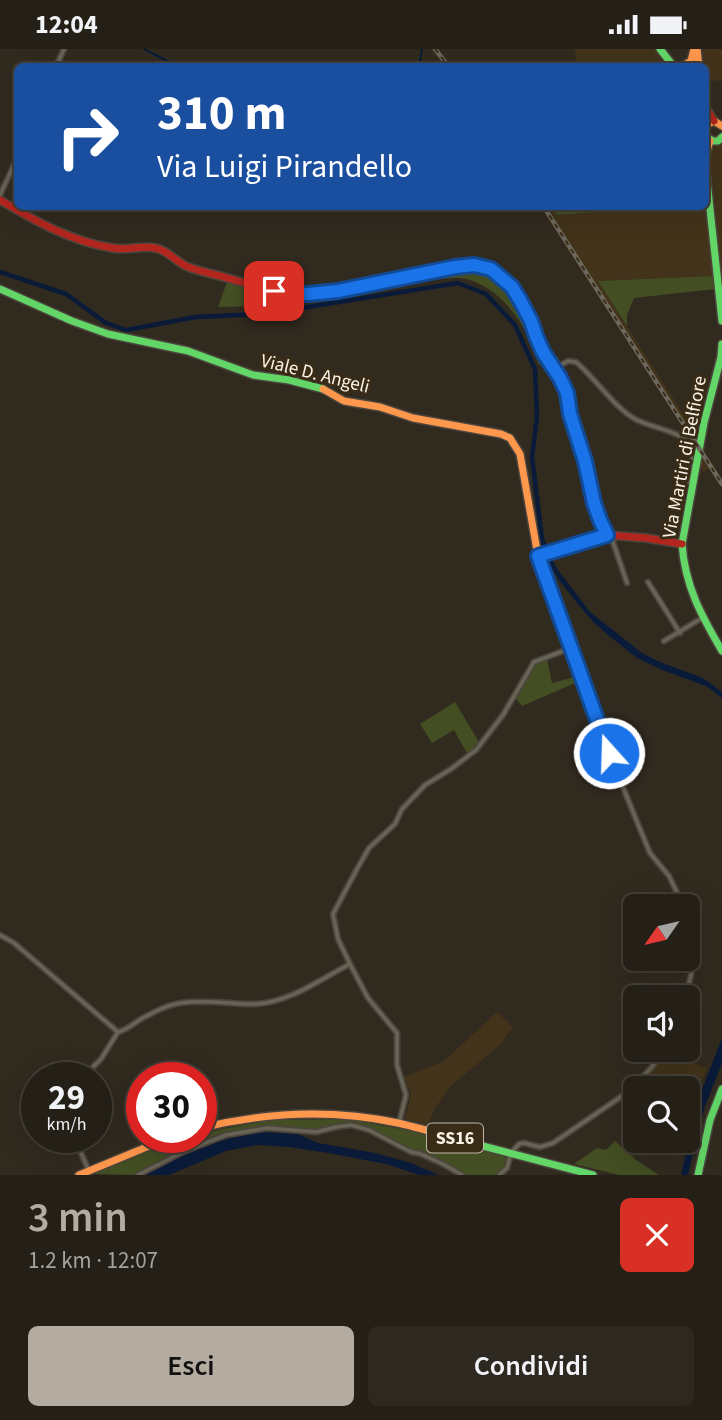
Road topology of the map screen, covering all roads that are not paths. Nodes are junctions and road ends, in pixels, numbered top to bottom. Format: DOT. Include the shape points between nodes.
graph roads {
  1 [pos="660,49"];
  2 [pos="672,63"];
  3 [pos="14,165"];
  4 [pos="0,198"];
  5 [pos="709,198"];
  6 [pos="17,210"];
  7 [pos="0,289"];
  8 [pos="722,321"];
  9 [pos="722,344"];
  10 [pos="554,369"];
  11 [pos="718,380"];
  12 [pos="692,486"];
  13 [pos="610,535"];
  14 [pos="682,544"];
  15 [pos="540,555"];
  16 [pos="648,582"];
  17 [pos="627,583"];
  18 [pos="702,618"];
  19 [pos="680,633"];
  20 [pos="664,641"];
  21 [pos="571,648"];
  22 [pos="722,651"];
  23 [pos="677,894"];
  24 [pos="0,935"];
  25 [pos="350,964"];
  26 [pos="118,1032"];
  27 [pos="98,1062"];
  28 [pos="655,1062"];
  29 [pos="722,1089"];
  30 [pos="399,1124"];
  31 [pos="217,1125"];
  32 [pos="81,1153"];
  33 [pos="132,1153"];
  34 [pos="511,1153"];
  35 [pos="89,1171"];
  36 [pos="79,1175"];
  37 [pos="138,1175"];
  38 [pos="461,1175"];
  39 [pos="499,1175"];
  40 [pos="593,1175"];
  41 [pos="698,1175"];
  1 -- 2 [label="street"];
  3 -- 4 [label="street"];
  5 -- 8 [label="street"];
  6 -- 10 [label="street" via="84,241 114,249 155,248 188,267 289,293 338,291 455,267 491,269 512,287"];
  7 -- 15 [label="street, Viale D. Angeli" via="108,334 188,351 253,375 327,390 344,401 510,438 520,454"];
  9 -- 11 [label="street, Via Martiri di Belfiore"];
  10 -- 12 [label="street" via="576,362 632,418 685,439 691,452"];
  10 -- 13 [label="street" via="567,393 594,503"];
  11 -- 12 [label="street, Via Martiri di Belfiore"];
  12 -- 14 [label="street, Via Martiri di Belfiore"];
  13 -- 14 [label="street"];
  13 -- 15 [label="street"];
  13 -- 17 [label="street"];
  14 -- 18 [label="street, Via Martiri di Belfiore" via="688,582"];
  15 -- 21 [label="street"];
  16 -- 19 [label="street"];
  18 -- 19 [label="street"];
  18 -- 22 [label="street, Via Martiri di Belfiore"];
  19 -- 20 [label="street"];
  21 -- 23 [label="street" via="650,853"];
  21 -- 25 [label="street" via="534,661 503,715 476,750 425,785 369,848 333,914"];
  24 -- 26 [label="street"];
  25 -- 26 [label="street" via="278,1000 181,1003"];
  25 -- 30 [label="street" via="368,998 397,1033 397,1065 406,1095"];
  26 -- 27 [label="street"];
  28 -- 34 [label="street" via="628,1092 553,1143 540,1147 519,1144"];
  29 -- 41 [label="street"];
  30 -- 31 [label="street, SS16" via="318,1113"];
  30 -- 34 [label="street, SS16"];
  32 -- 35 [label="street"];
  33 -- 35 [label="street"];
  34 -- 39 [label="street" via="507,1168"];
  34 -- 40 [label="street, SS16"];
  35 -- 36 [label="street"];
  37 -- 38 [label="street" via="235,1133 267,1128 316,1132 351,1125 369,1129"];
}
